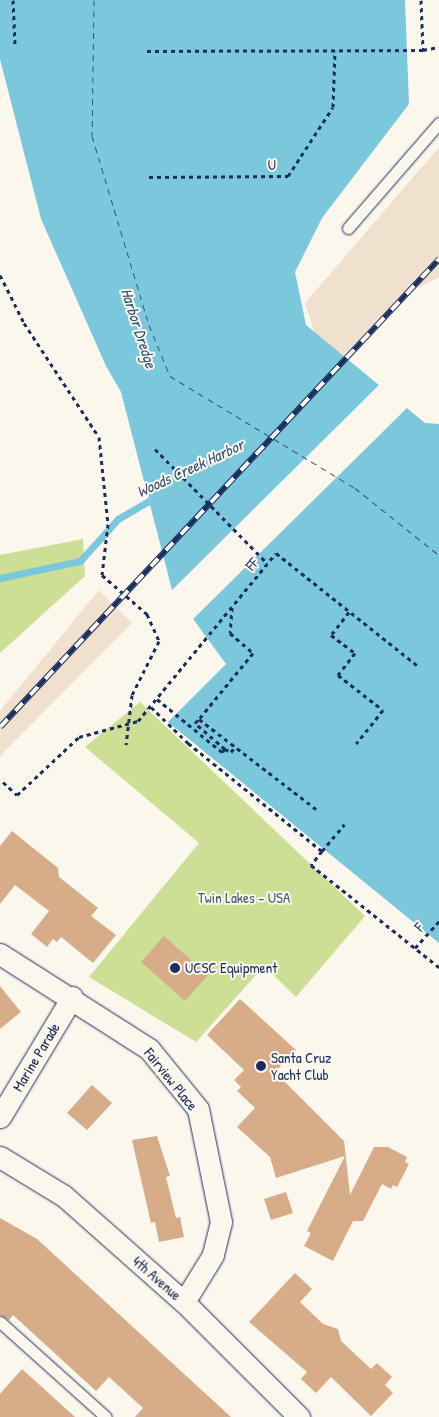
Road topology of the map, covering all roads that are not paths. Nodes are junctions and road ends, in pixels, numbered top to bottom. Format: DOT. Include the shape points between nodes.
graph roads {
  1 [pos="439,123"];
  2 [pos="348,228"];
  3 [pos="0,954"];
  4 [pos="72,998"];
  5 [pos="0,1117"];
  6 [pos="0,1157"];
  7 [pos="184,1302"];
  8 [pos="0,1322"];
  9 [pos="106,1417"];
  10 [pos="300,1417"];
  1 -- 2 [label="lane"];
  3 -- 4 [label="street, Fairview Place"];
  4 -- 5 [label="street, Marine Parade"];
  4 -- 7 [label="street, Fairview Place" via="149,1049 198,1109 221,1222 213,1255"];
  6 -- 7 [label="street, 4th Avenue" via="64,1196"];
  7 -- 10 [label="street, 4th Avenue"];
  8 -- 9 [label="lane"];
}
